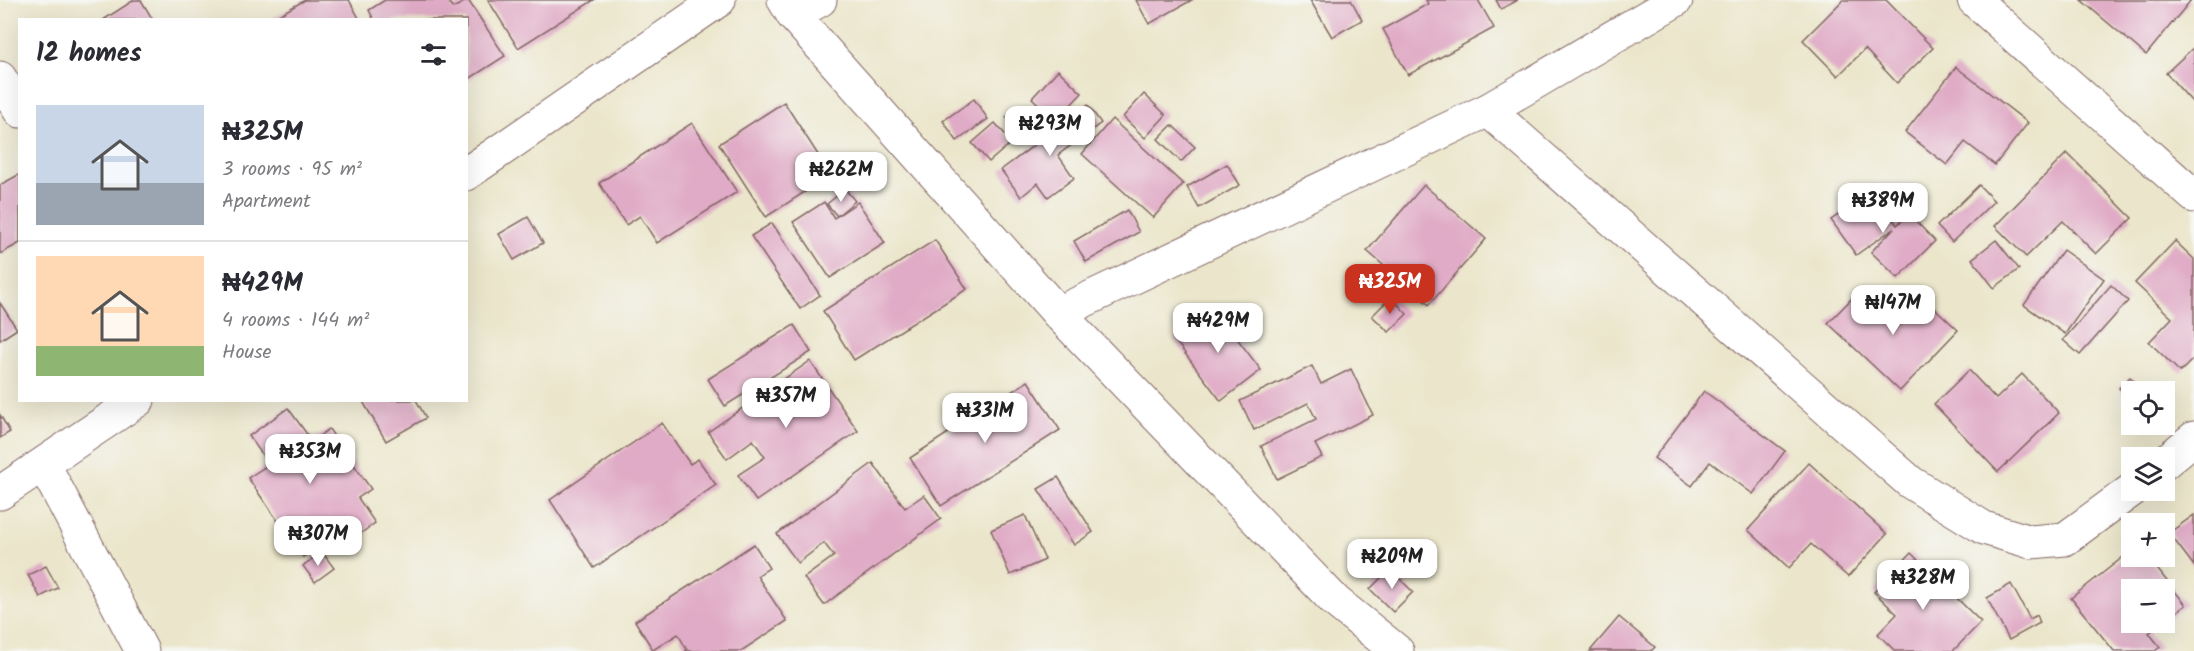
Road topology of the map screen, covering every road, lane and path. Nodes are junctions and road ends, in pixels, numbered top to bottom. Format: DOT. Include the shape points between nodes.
graph roads {
  1 [pos="719,0"];
  2 [pos="1676,0"];
  3 [pos="1974,0"];
  4 [pos="799,5"];
  5 [pos="0,78"];
  6 [pos="18,108"];
  7 [pos="1488,110"];
  8 [pos="468,173"];
  9 [pos="2194,196"];
  10 [pos="1058,313"];
  11 [pos="135,402"];
  12 [pos="2194,438"];
  13 [pos="2175,454"];
  14 [pos="44,465"];
  15 [pos="0,493"];
  16 [pos="2121,498"];
  17 [pos="142,651"];
  18 [pos="1396,651"];
  1 -- 8 [label="street"];
  2 -- 7 [label="street"];
  3 -- 9 [label="street"];
  4 -- 10 [label="street"];
  5 -- 6 [label="street"];
  7 -- 10 [label="street"];
  7 -- 16 [label="street" via="1910,482 1984,528 2031,542 2065,538"];
  10 -- 18 [label="street" via="1335,601"];
  11 -- 14 [label="street"];
  12 -- 13 [label="street"];
  14 -- 15 [label="street"];
  14 -- 17 [label="street"];
}
